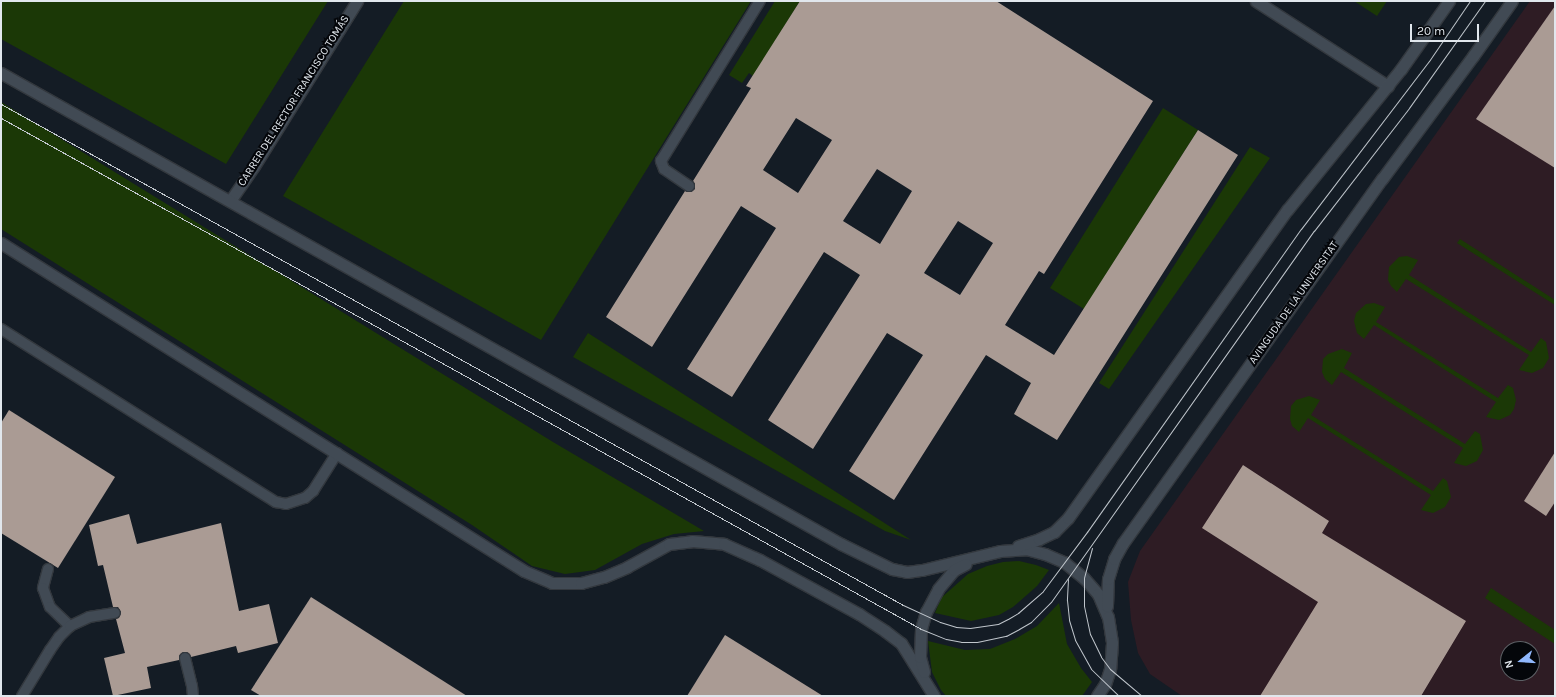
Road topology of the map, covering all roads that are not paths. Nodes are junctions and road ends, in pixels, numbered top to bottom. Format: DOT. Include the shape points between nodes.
graph roads {
  1 [pos="357,1"];
  2 [pos="760,1"];
  3 [pos="1256,1"];
  4 [pos="1449,1"];
  5 [pos="1512,1"];
  6 [pos="1,73"];
  7 [pos="1388,86"];
  8 [pos="689,186"];
  9 [pos="230,202"];
  10 [pos="1,243"];
  11 [pos="1,329"];
  12 [pos="337,453"];
  13 [pos="1000,551"];
  14 [pos="977,557"];
  15 [pos="48,570"];
  16 [pos="115,614"];
  17 [pos="1108,617"];
  18 [pos="70,626"];
  19 [pos="185,658"];
  20 [pos="927,683"];
  21 [pos="22,696"];
  22 [pos="193,696"];
  23 [pos="934,696"];
  24 [pos="1097,696"];
  1 -- 9 [label="street, CARRER DEL RECTOR FRANCISCO TOMÁS"];
  2 -- 8 [label="lane" via="661,161 664,169"];
  3 -- 7 [label="street"];
  4 -- 7 [label="street"];
  5 -- 17 [label="street, AVINGUDA DE LA UNIVERSITAT" via="1386,173 1123,543 1114,559 1108,579"];
  6 -- 9 [label="street"];
  7 -- 13 [label="street" via="1288,209 1068,518 1054,532"];
  9 -- 14 [label="street" via="841,544 892,569 907,572 922,570"];
  10 -- 12 [label="street"];
  11 -- 12 [label="lane" via="276,502 286,504 305,498"];
  12 -- 20 [label="street" via="511,565 552,583 581,582 604,577 669,544 692,540 724,544 760,560 885,631 901,643"];
  13 -- 14 [label="street"];
  13 -- 17 [label="street" via="1026,549 1064,562 1084,578 1098,594"];
  14 -- 20 [label="street" via="954,570 938,589 926,612 921,629 920,657"];
  15 -- 18 [label="lane" via="43,588 50,606"];
  16 -- 18 [label="lane" via="89,617"];
  17 -- 24 [label="street" via="1112,643 1110,669 1105,684"];
  18 -- 21 [label="lane" via="50,650"];
  19 -- 22 [label="lane"];
  20 -- 23 [label="street"];
}
